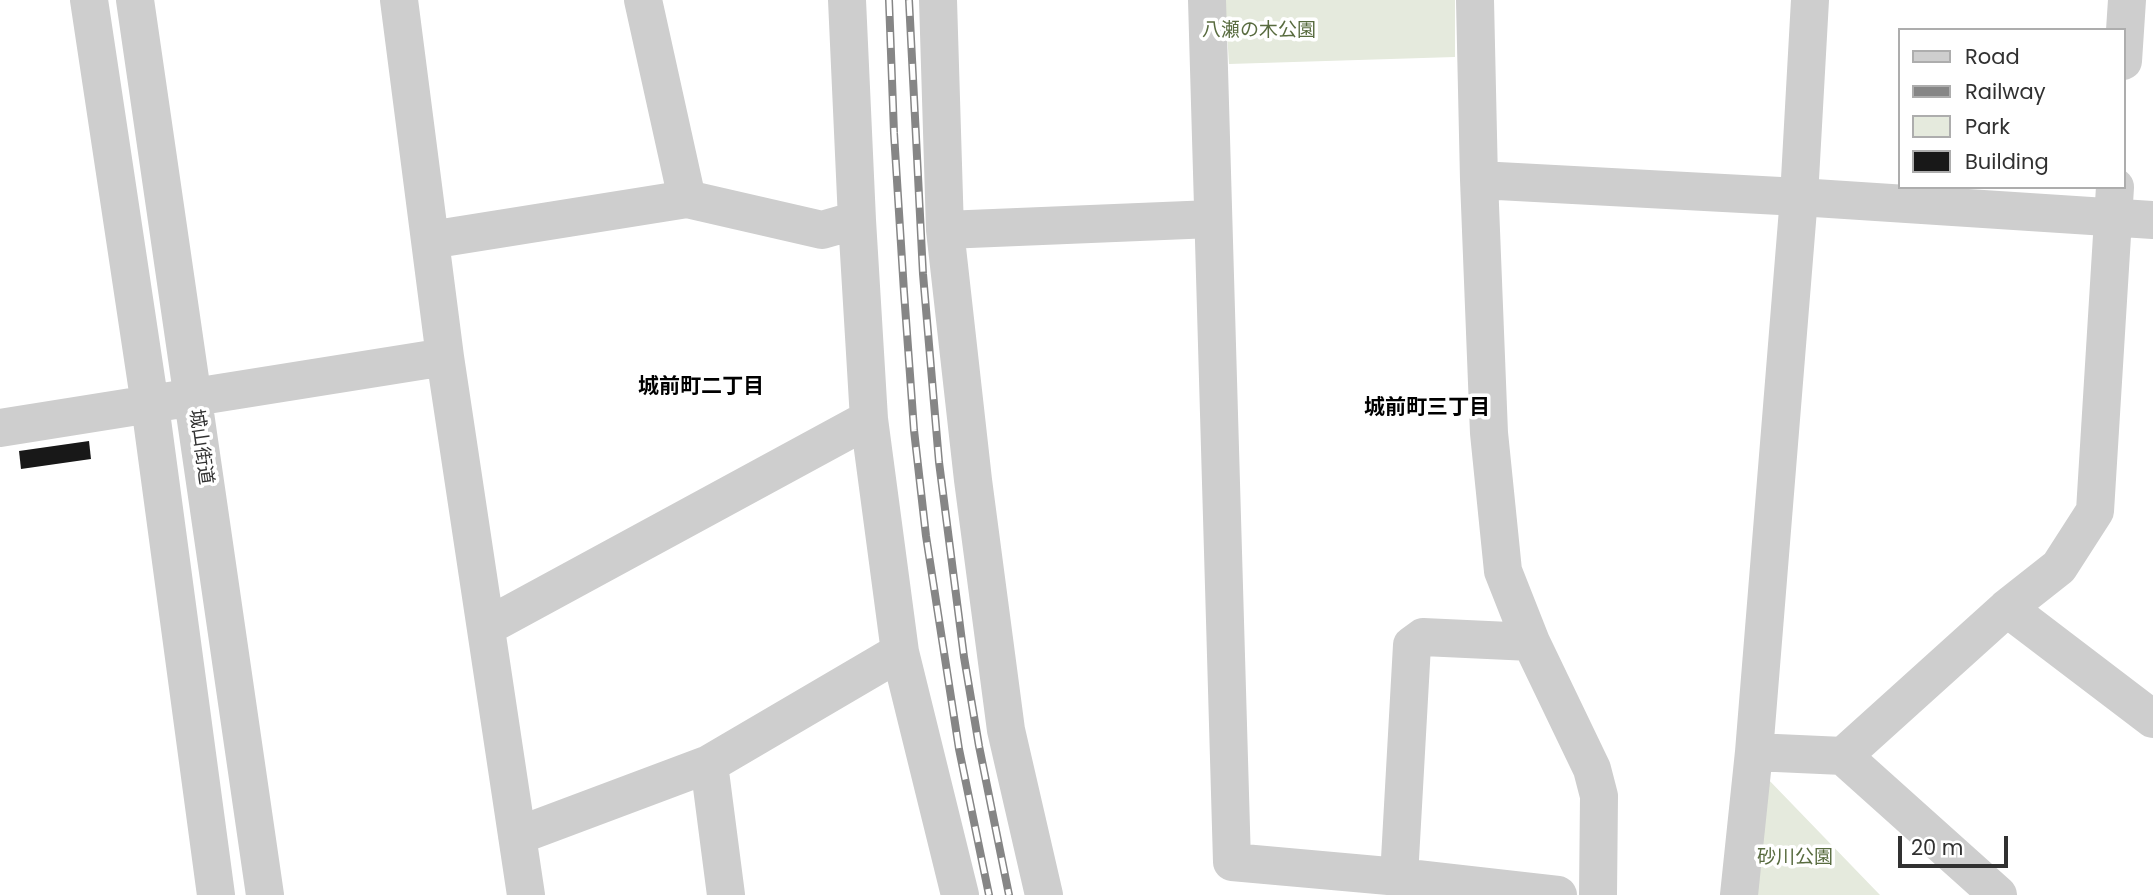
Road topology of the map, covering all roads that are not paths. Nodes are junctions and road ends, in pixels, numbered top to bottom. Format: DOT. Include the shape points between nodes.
graph roads {
  1 [pos="89,0"];
  2 [pos="135,0"];
  3 [pos="399,0"];
  4 [pos="643,0"];
  5 [pos="847,0"];
  6 [pos="938,0"];
  7 [pos="1207,0"];
  8 [pos="1475,0"];
  9 [pos="1810,0"];
  10 [pos="2127,0"];
  11 [pos="2125,30"];
  12 [pos="1479,180"];
  13 [pos="1799,197"];
  14 [pos="687,199"];
  15 [pos="2114,203"];
  16 [pos="1212,219"];
  17 [pos="857,220"];
  18 [pos="2153,220"];
  19 [pos="945,230"];
  20 [pos="430,240"];
  21 [pos="445,357"];
  22 [pos="193,398"];
  23 [pos="150,405"];
  24 [pos="869,419"];
  25 [pos="0,428"];
  26 [pos="2007,608"];
  27 [pos="486,627"];
  28 [pos="1531,642"];
  29 [pos="900,652"];
  30 [pos="2153,719"];
  31 [pos="1754,752"];
  32 [pos="1843,756"];
  33 [pos="709,764"];
  34 [pos="517,836"];
  35 [pos="1399,877"];
  36 [pos="216,895"];
  37 [pos="265,895"];
  38 [pos="526,895"];
  39 [pos="726,895"];
  40 [pos="960,895"];
  41 [pos="1044,895"];
  42 [pos="1558,895"];
  43 [pos="1598,895"];
  44 [pos="1739,895"];
  45 [pos="1998,895"];
  1 -- 23 [label="street"];
  2 -- 22 [label="street, 城山街道"];
  3 -- 20 [label="street"];
  4 -- 14 [label="street"];
  5 -- 17 [label="street"];
  6 -- 19 [label="street"];
  7 -- 16 [label="street"];
  8 -- 12 [label="street"];
  9 -- 13 [label="street"];
  10 -- 11 [label="street"];
  12 -- 13 [label="street"];
  12 -- 28 [label="street" via="1489,433 1503,571"];
  13 -- 15 [label="street"];
  13 -- 31 [label="street"];
  14 -- 17 [label="street" via="822,230"];
  14 -- 20 [label="street"];
  15 -- 18 [label="street"];
  15 -- 26 [label="street" via="2095,511 2059,567"];
  16 -- 19 [label="street"];
  16 -- 35 [label="street" via="1232,862"];
  17 -- 24 [label="street"];
  19 -- 41 [label="street" via="1006,730"];
  20 -- 21 [label="street"];
  21 -- 22 [label="street"];
  21 -- 27 [label="street"];
  22 -- 23 [label="street"];
  22 -- 37 [label="street, 城山街道"];
  23 -- 25 [label="street"];
  23 -- 36 [label="street"];
  24 -- 27 [label="street"];
  24 -- 29 [label="street"];
  26 -- 30 [label="street"];
  26 -- 32 [label="street"];
  27 -- 34 [label="street"];
  28 -- 35 [label="street" via="1423,637 1412,645"];
  28 -- 43 [label="street" via="1592,769 1599,796"];
  29 -- 33 [label="street"];
  29 -- 40 [label="street"];
  31 -- 32 [label="street"];
  31 -- 44 [label="street"];
  32 -- 45 [label="street"];
  33 -- 34 [label="street"];
  33 -- 39 [label="street"];
  34 -- 38 [label="street"];
  35 -- 42 [label="street"];
}
